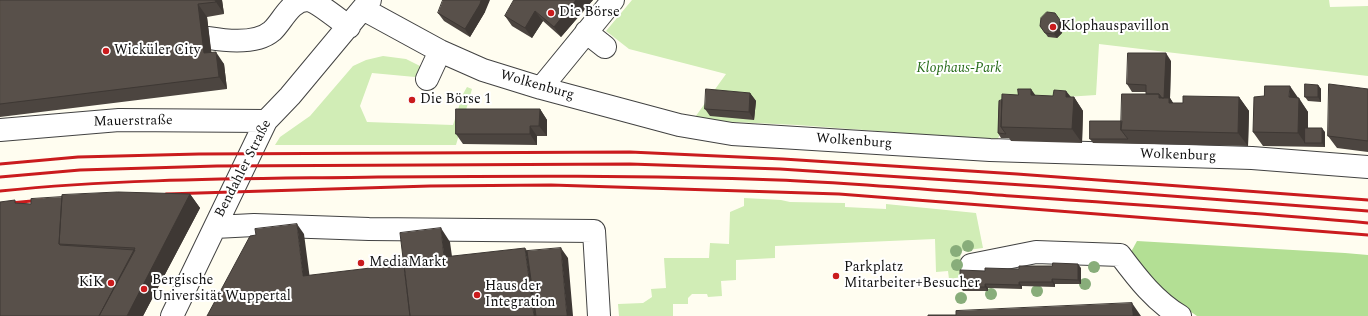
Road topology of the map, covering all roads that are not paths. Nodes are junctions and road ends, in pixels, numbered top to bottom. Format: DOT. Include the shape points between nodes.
graph roads {
  1 [pos="612,0"];
  2 [pos="366,5"];
  3 [pos="349,27"];
  4 [pos="586,32"];
  5 [pos="209,38"];
  6 [pos="605,47"];
  7 [pos="440,52"];
  8 [pos="427,79"];
  9 [pos="541,88"];
  10 [pos="266,121"];
  11 [pos="0,130"];
  12 [pos="1368,167"];
  13 [pos="215,226"];
  14 [pos="971,265"];
  15 [pos="172,316"];
  16 [pos="599,316"];
  17 [pos="1180,316"];
  1 -- 4 [label="street"];
  2 -- 3 [label="street, Bendahler Straße"];
  2 -- 7 [label="street, Wolkenburg"];
  3 -- 5 [label="street" via="309,0 299,1 271,32 259,38"];
  3 -- 10 [label="street, Bendahler Straße"];
  4 -- 6 [label="street"];
  4 -- 9 [label="street"];
  7 -- 8 [label="street"];
  7 -- 9 [label="street, Wolkenburg" via="484,70"];
  9 -- 12 [label="street, Wolkenburg" via="679,125 732,134 990,150 1252,158"];
  10 -- 11 [label="street, Mauerstraße" via="119,120"];
  10 -- 13 [label="street, Bendahler Straße"];
  13 -- 15 [label="street, Bendahler Straße"];
  13 -- 16 [label="street" via="594,231"];
  14 -- 17 [label="street" via="1036,252 1120,255 1155,298"];
}
